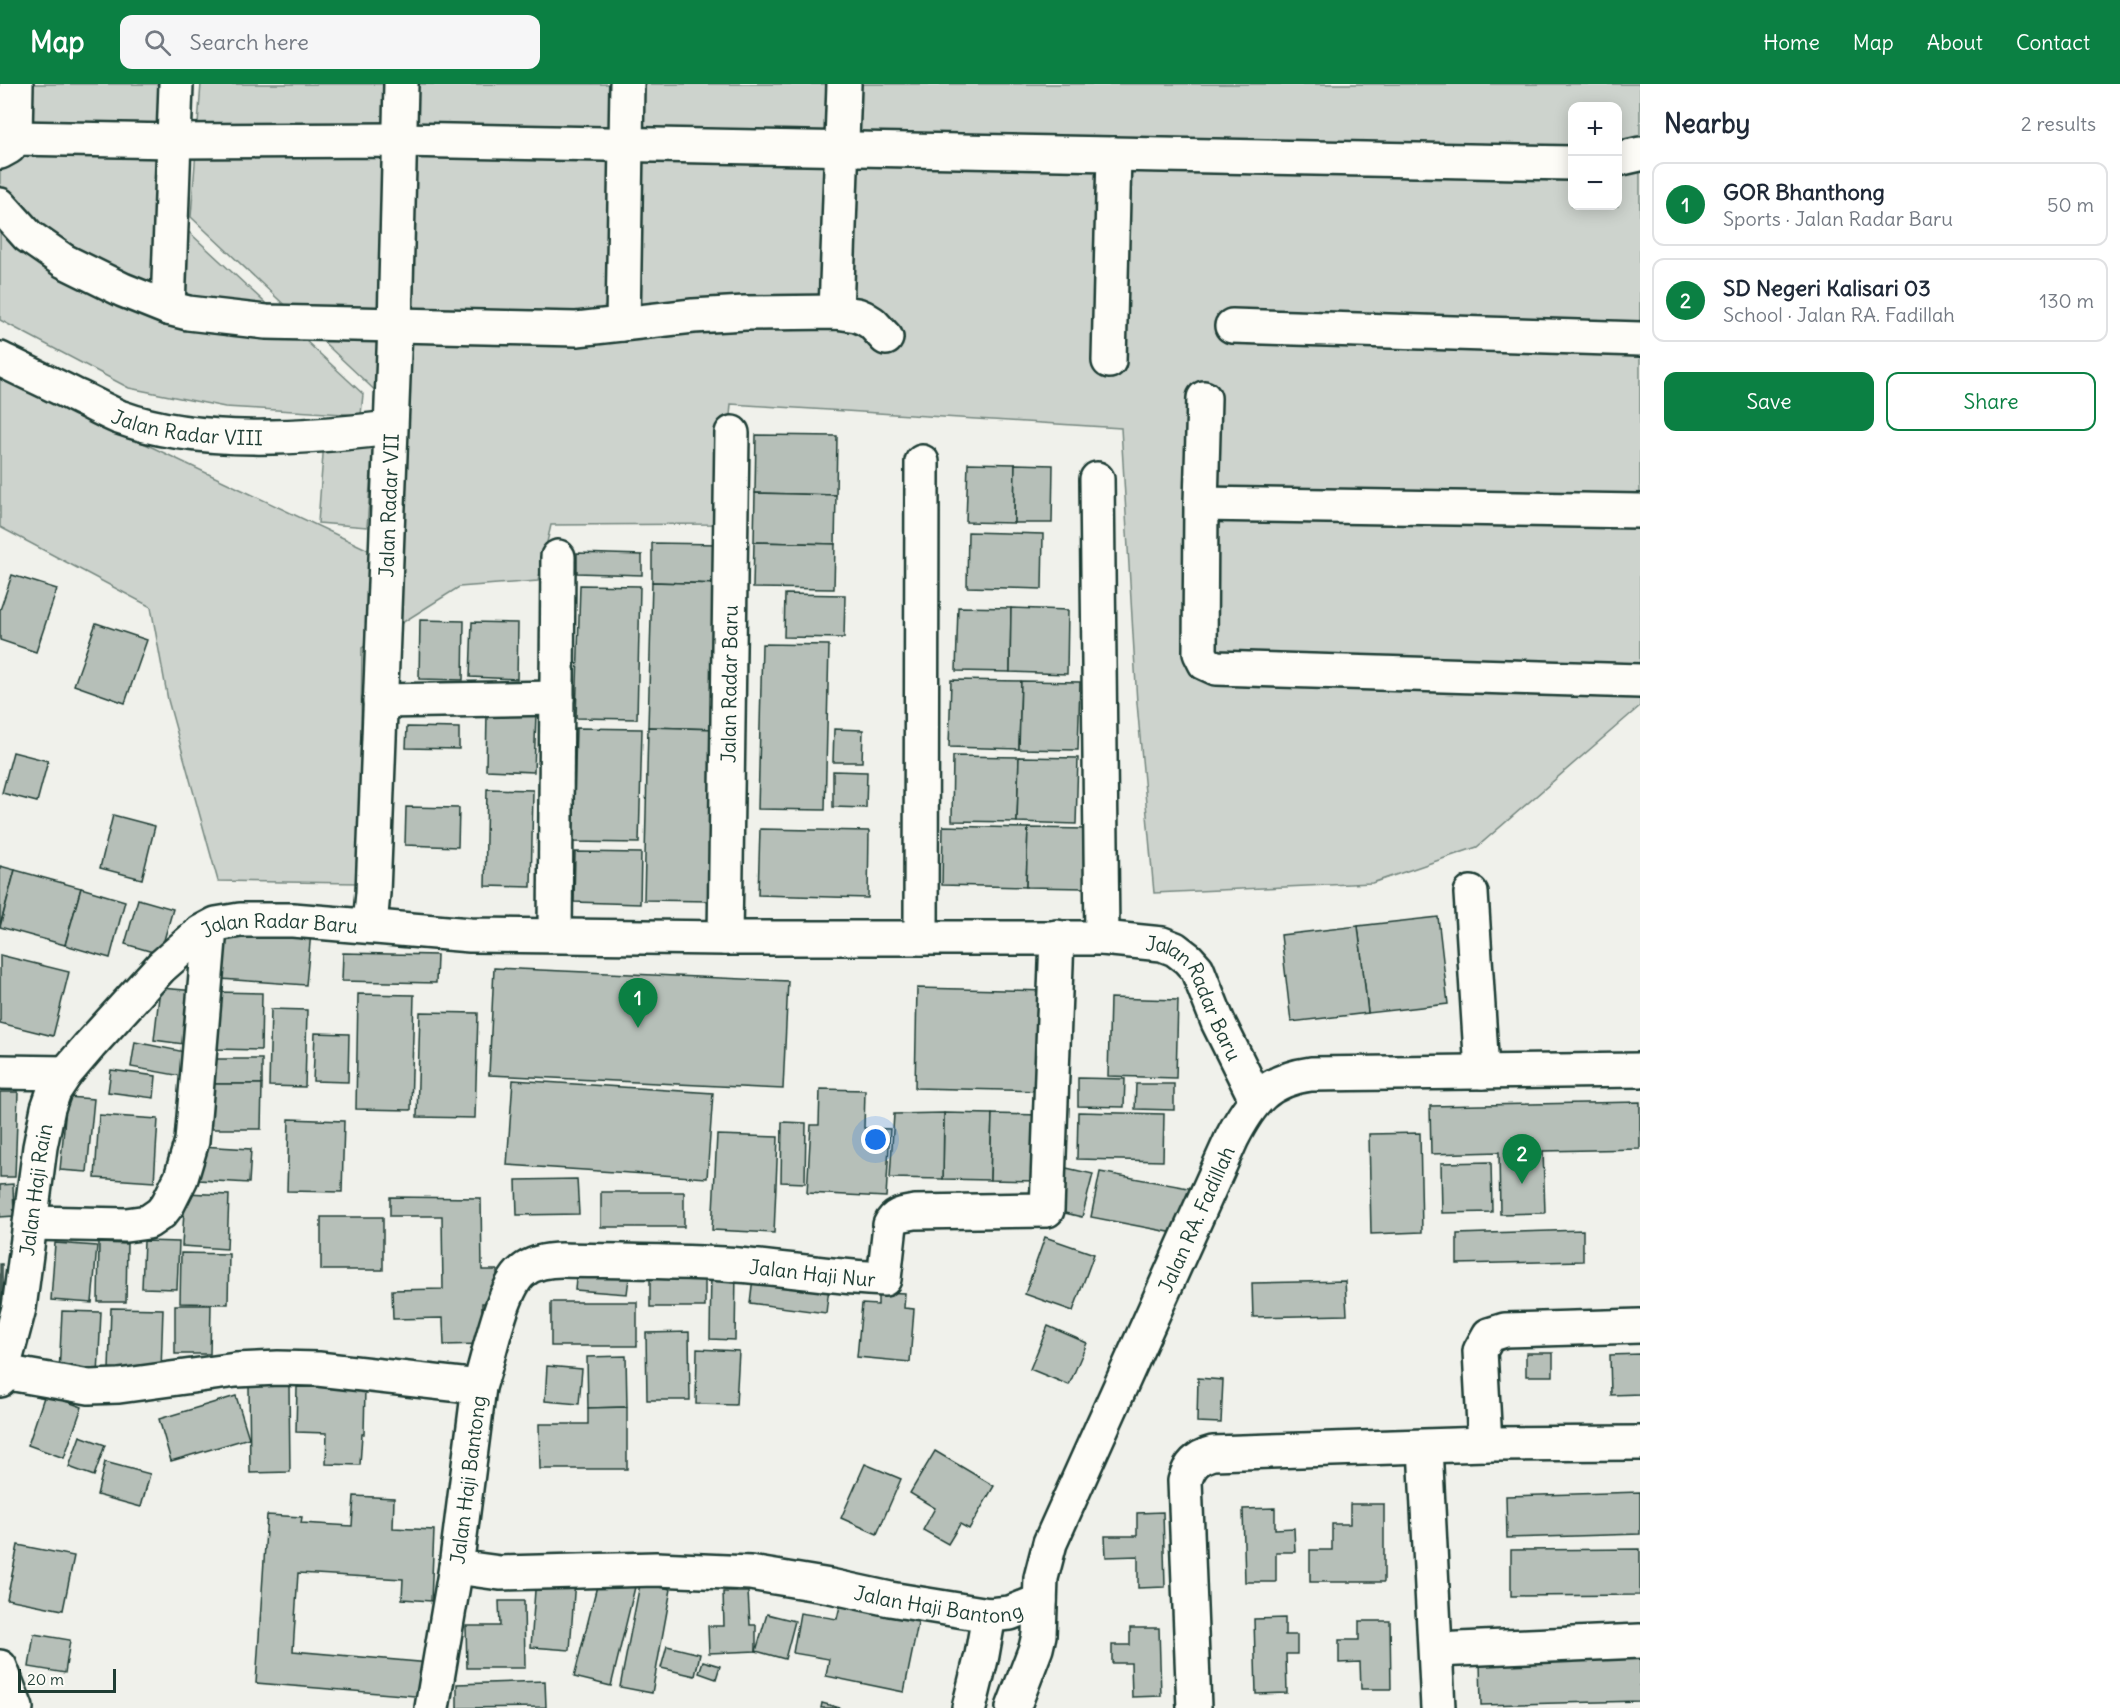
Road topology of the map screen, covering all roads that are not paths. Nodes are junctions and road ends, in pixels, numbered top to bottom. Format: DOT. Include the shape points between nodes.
graph roads {
  1 [pos="16,84"];
  2 [pos="176,84"];
  3 [pos="401,84"];
  4 [pos="627,84"];
  5 [pos="844,84"];
  6 [pos="400,140"];
  7 [pos="174,141"];
  8 [pos="626,144"];
  9 [pos="8,145"];
  10 [pos="842,148"];
  11 [pos="1114,153"];
  12 [pos="1640,154"];
  13 [pos="1622,158"];
  14 [pos="1568,162"];
  15 [pos="0,205"];
  16 [pos="168,308"];
  17 [pos="836,312"];
  18 [pos="623,324"];
  19 [pos="395,326"];
  20 [pos="1232,326"];
  21 [pos="886,338"];
  22 [pos="1640,339"];
  23 [pos="0,359"];
  24 [pos="1109,361"];
  25 [pos="1204,398"];
  26 [pos="390,428"];
  27 [pos="732,433"];
  28 [pos="922,462"];
  29 [pos="1097,479"];
  30 [pos="1201,504"];
  31 [pos="1640,511"];
  32 [pos="558,557"];
  33 [pos="1640,681"];
  34 [pos="557,698"];
  35 [pos="380,701"];
  36 [pos="1471,893"];
  37 [pos="370,926"];
  38 [pos="210,928"];
  39 [pos="555,935"];
  40 [pos="1057,937"];
  41 [pos="725,938"];
  42 [pos="921,938"];
  43 [pos="1102,938"];
  44 [pos="1640,1070"];
  45 [pos="0,1072"];
  46 [pos="1482,1072"];
  47 [pos="66,1073"];
  48 [pos="1256,1099"];
  49 [pos="31,1223"];
  50 [pos="1640,1326"];
  51 [pos="1,1376"];
  52 [pos="479,1387"];
  53 [pos="1640,1443"];
  54 [pos="1485,1444"];
  55 [pos="1425,1447"];
  56 [pos="456,1568"];
  57 [pos="1040,1601"];
  58 [pos="989,1615"];
  59 [pos="1640,1641"];
  60 [pos="1436,1650"];
  61 [pos="0,1667"];
  62 [pos="16,1708"];
  63 [pos="432,1708"];
  64 [pos="969,1708"];
  65 [pos="1013,1708"];
  66 [pos="1194,1708"];
  67 [pos="1438,1708"];
  1 -- 9 [label="street"];
  2 -- 7 [label="street"];
  3 -- 6 [label="street, Jalan Radar VII"];
  4 -- 8 [label="street"];
  5 -- 10 [label="street"];
  6 -- 7 [label="street"];
  6 -- 8 [label="street"];
  6 -- 19 [label="street, Jalan Radar VII"];
  7 -- 9 [label="street"];
  7 -- 16 [label="street"];
  8 -- 10 [label="street"];
  8 -- 18 [label="street"];
  10 -- 11 [label="street"];
  10 -- 17 [label="street"];
  11 -- 14 [label="street"];
  11 -- 24 [label="street"];
  12 -- 13 [label="street"];
  15 -- 16 [label="street" via="28,236 63,261"];
  16 -- 19 [label="street" via="238,320"];
  17 -- 18 [label="street" via="744,313"];
  17 -- 21 [label="street" via="864,318"];
  18 -- 19 [label="street" via="578,329"];
  19 -- 26 [label="street, Jalan Radar VII"];
  20 -- 22 [label="street"];
  23 -- 26 [label="street, Jalan Radar VIII" via="119,417 156,427 223,436 322,436"];
  25 -- 30 [label="street"];
  26 -- 35 [label="street, Jalan Radar VII"];
  27 -- 41 [label="street, Jalan Radar Baru"];
  28 -- 42 [label="street"];
  29 -- 43 [label="street"];
  30 -- 31 [label="street"];
  30 -- 33 [label="street" via="1200,653 1208,665"];
  32 -- 34 [label="street"];
  34 -- 35 [label="street"];
  34 -- 39 [label="street"];
  35 -- 37 [label="street, Jalan Radar VII"];
  36 -- 46 [label="street"];
  37 -- 38 [label="street, Jalan Radar Baru" via="264,919"];
  37 -- 39 [label="street, Jalan Radar Baru" via="458,934"];
  38 -- 47 [label="street, Jalan Radar Baru" via="161,967"];
  38 -- 49 [label="street" via="192,1141 168,1204 148,1222 126,1226"];
  39 -- 41 [label="street, Jalan Radar Baru"];
  40 -- 42 [label="street, Jalan Radar Baru"];
  40 -- 43 [label="street, Jalan Radar Baru"];
  40 -- 52 [label="street, Jalan Haji Nur" via="1047,1210 900,1215 890,1225 884,1279 724,1264 549,1260 524,1271 509,1289"];
  41 -- 42 [label="street, Jalan Radar Baru"];
  43 -- 48 [label="street, Jalan Radar Baru" via="1162,944 1188,959 1197,969"];
  44 -- 46 [label="street, Jalan RA. Fadillah"];
  45 -- 47 [label="street"];
  46 -- 48 [label="street, Jalan RA. Fadillah" via="1311,1074 1281,1081"];
  47 -- 49 [label="street, Jalan Haji Rain" via="54,1091 45,1121"];
  48 -- 57 [label="street, Jalan RA. Fadillah" via="1232,1138 1050,1543"];
  49 -- 51 [label="street, Jalan Haji Rain" via="20,1308"];
  50 -- 54 [label="street" via="1505,1330 1489,1335 1480,1351"];
  51 -- 52 [label="street, Jalan Haji Bantong" via="89,1387 278,1368"];
  52 -- 56 [label="street, Jalan Haji Bantong"];
  53 -- 54 [label="street"];
  54 -- 55 [label="street"];
  55 -- 60 [label="street"];
  55 -- 66 [label="street" via="1213,1453 1193,1463 1185,1481"];
  56 -- 58 [label="street, Jalan Haji Bantong" via="500,1573 656,1569 750,1573"];
  56 -- 63 [label="street"];
  57 -- 58 [label="street, Jalan Haji Bantong"];
  57 -- 65 [label="street, Jalan RA. Fadillah" via="1036,1648"];
  58 -- 64 [label="street"];
  59 -- 60 [label="street"];
  60 -- 67 [label="street"];
  61 -- 62 [label="street"];
}
